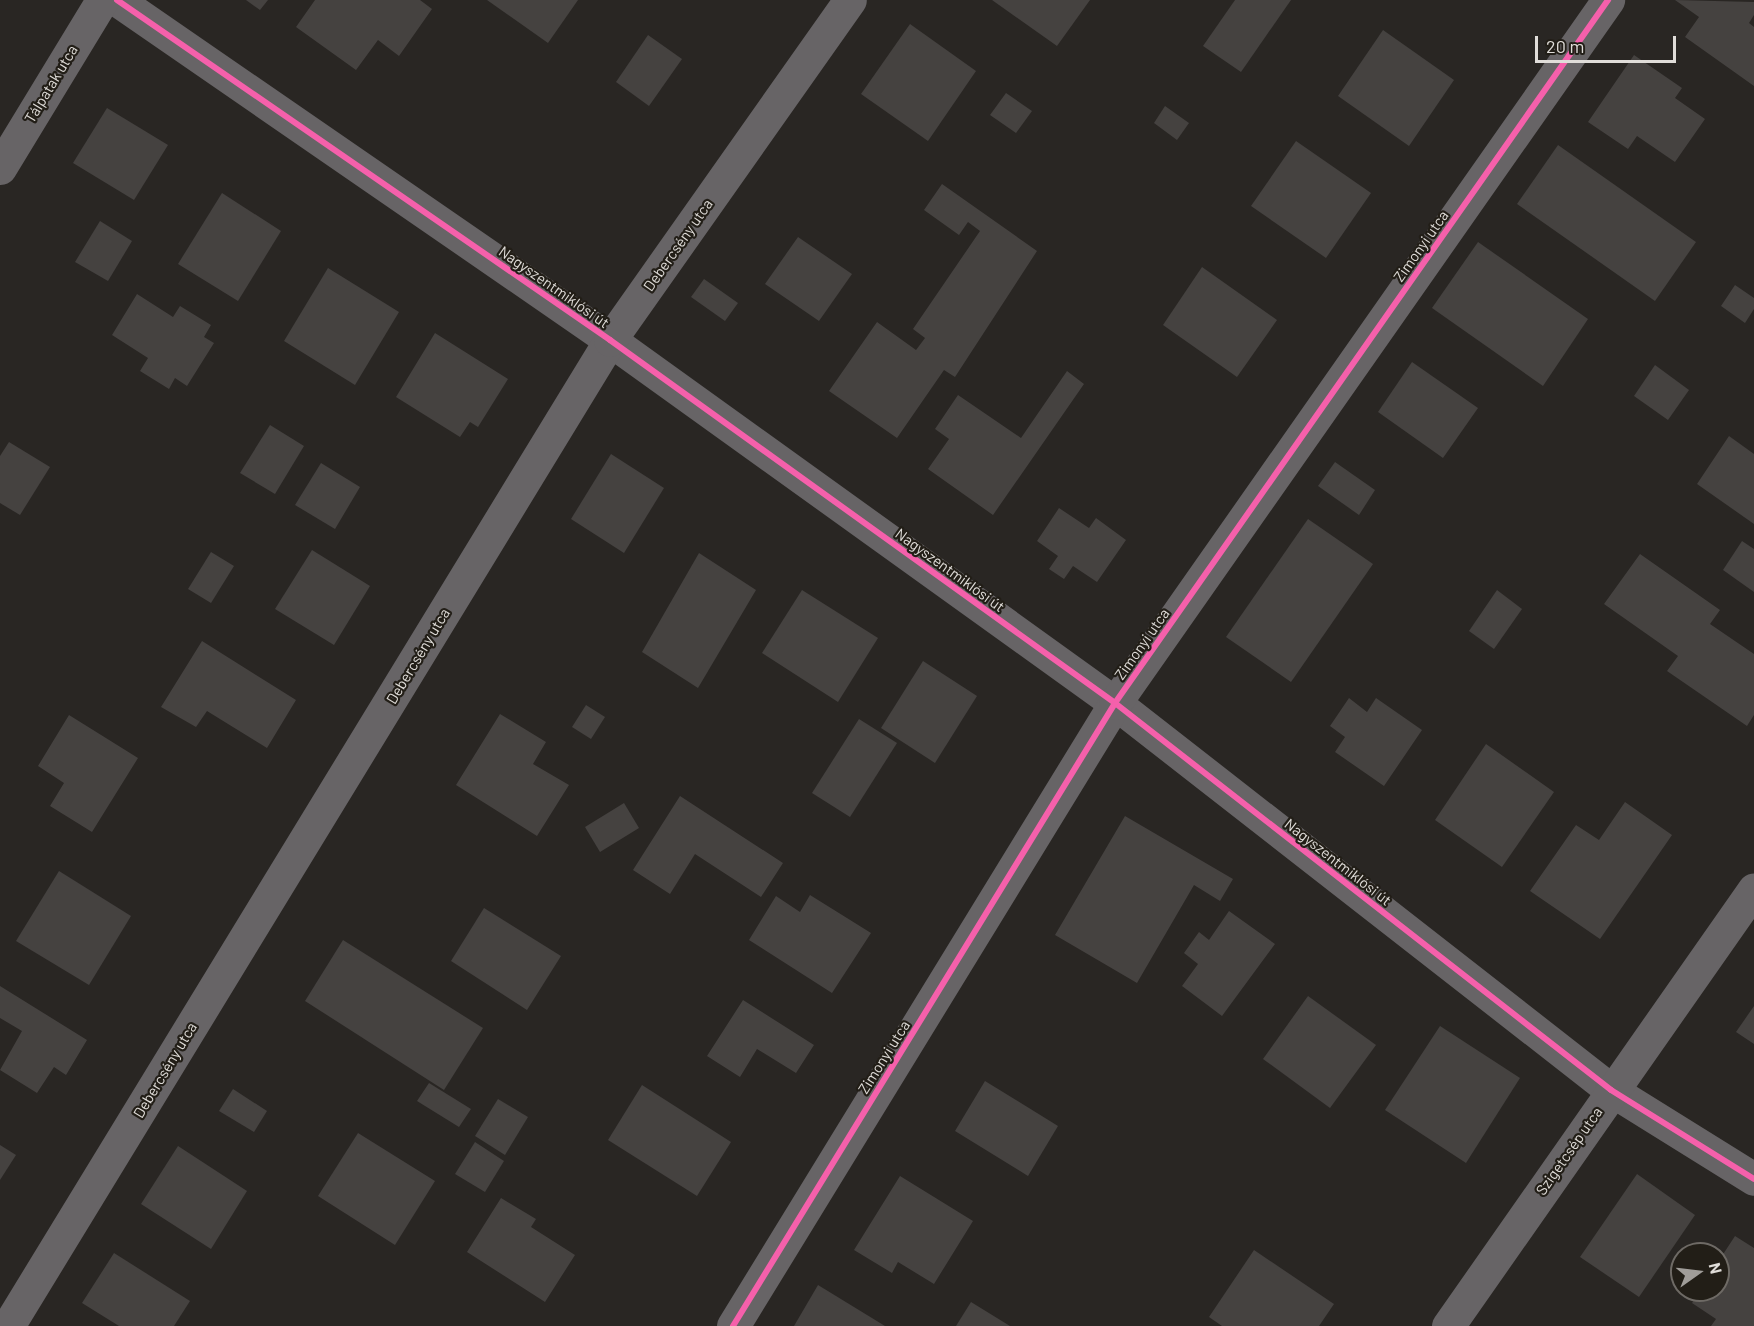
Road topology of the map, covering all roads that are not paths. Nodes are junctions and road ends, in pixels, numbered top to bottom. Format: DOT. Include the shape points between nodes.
graph roads {
  1 [pos="102,0"];
  2 [pos="117,0"];
  3 [pos="850,0"];
  4 [pos="1608,0"];
  5 [pos="0,168"];
  6 [pos="610,340"];
  7 [pos="1115,704"];
  8 [pos="1754,889"];
  9 [pos="1611,1090"];
  10 [pos="1754,1179"];
  11 [pos="8,1326"];
  12 [pos="733,1326"];
  13 [pos="1448,1326"];
  1 -- 5 [label="street, Tálpatak utca"];
  2 -- 6 [label="street, Nagyszentmiklósi út"];
  3 -- 6 [label="street, Debercsény utca"];
  4 -- 7 [label="street, Zimonyi utca"];
  6 -- 7 [label="street, Nagyszentmiklósi út"];
  6 -- 11 [label="street, Debercsény utca"];
  7 -- 9 [label="street, Nagyszentmiklósi út"];
  7 -- 12 [label="street, Zimonyi utca"];
  8 -- 9 [label="street, Szigetcsép utca"];
  9 -- 10 [label="street, Nagyszentmiklósi út"];
  9 -- 13 [label="street, Szigetcsép utca"];
}
